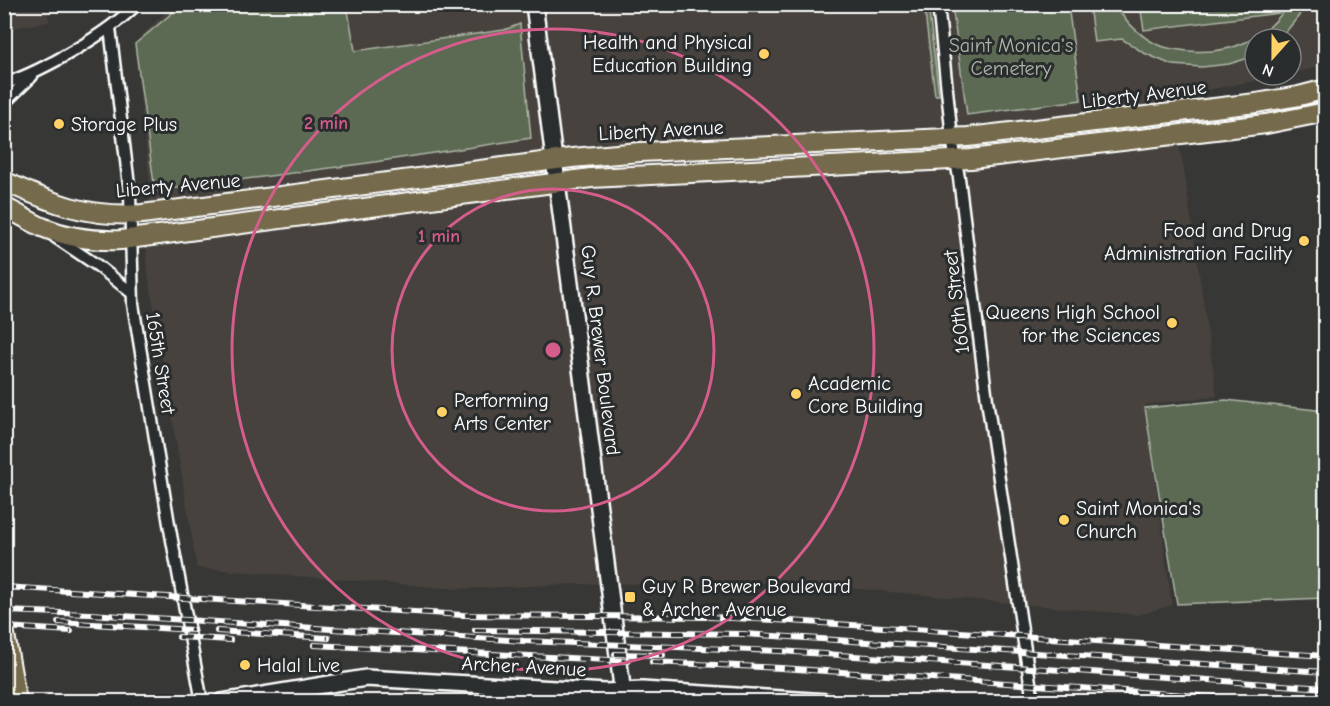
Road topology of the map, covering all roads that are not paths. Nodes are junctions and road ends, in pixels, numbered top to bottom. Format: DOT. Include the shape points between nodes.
graph roads {
  1 [pos="138,4"];
  2 [pos="534,4"];
  3 [pos="938,4"];
  4 [pos="128,9"];
  5 [pos="110,28"];
  6 [pos="38,70"];
  7 [pos="4,84"];
  8 [pos="1321,91"];
  9 [pos="4,103"];
  10 [pos="1325,113"];
  11 [pos="952,138"];
  12 [pos="555,160"];
  13 [pos="956,160"];
  14 [pos="4,181"];
  15 [pos="558,182"];
  16 [pos="4,207"];
  17 [pos="130,215"];
  18 [pos="40,226"];
  19 [pos="130,239"];
  20 [pos="132,293"];
  21 [pos="4,629"];
  22 [pos="623,696"];
  23 [pos="809,701"];
  24 [pos="17,702"];
  25 [pos="202,702"];
  26 [pos="221,702"];
  27 [pos="828,702"];
  28 [pos="1033,702"];
  1 -- 4 [label="street"];
  2 -- 12 [label="main road, Guy R. Brewer Boulevard"];
  3 -- 11 [label="street, 160th Street"];
  4 -- 5 [label="street"];
  5 -- 6 [label="street"];
  5 -- 17 [label="street, 165th Street"];
  6 -- 7 [label="street"];
  6 -- 9 [label="street"];
  8 -- 10 [label="street"];
  8 -- 11 [label="main road, Liberty Avenue" via="1256,103"];
  10 -- 13 [label="main road" via="1242,127"];
  11 -- 12 [label="main road, Liberty Avenue" via="640,152"];
  11 -- 13 [label="street, 160th Street"];
  12 -- 15 [label="main road, Guy R. Brewer Boulevard"];
  12 -- 17 [label="main road, Liberty Avenue"];
  13 -- 15 [label="main road" via="625,175"];
  13 -- 28 [label="street, 160th Street" via="987,400"];
  14 -- 17 [label="main road, Liberty Avenue" via="59,205"];
  15 -- 19 [label="main road"];
  15 -- 22 [label="main road, Guy R. Brewer Boulevard"];
  16 -- 18 [label="main road"];
  17 -- 19 [label="street, 165th Street"];
  18 -- 19 [label="main road" via="86,238"];
  18 -- 20 [label="street"];
  19 -- 20 [label="street, 165th Street"];
  20 -- 25 [label="street, 165th Street"];
  21 -- 24 [label="main road"];
  22 -- 23 [label="main road, Archer Avenue"];
  22 -- 26 [label="main road, Archer Avenue" via="366,678"];
  23 -- 27 [label="main road, Archer Avenue"];
}
